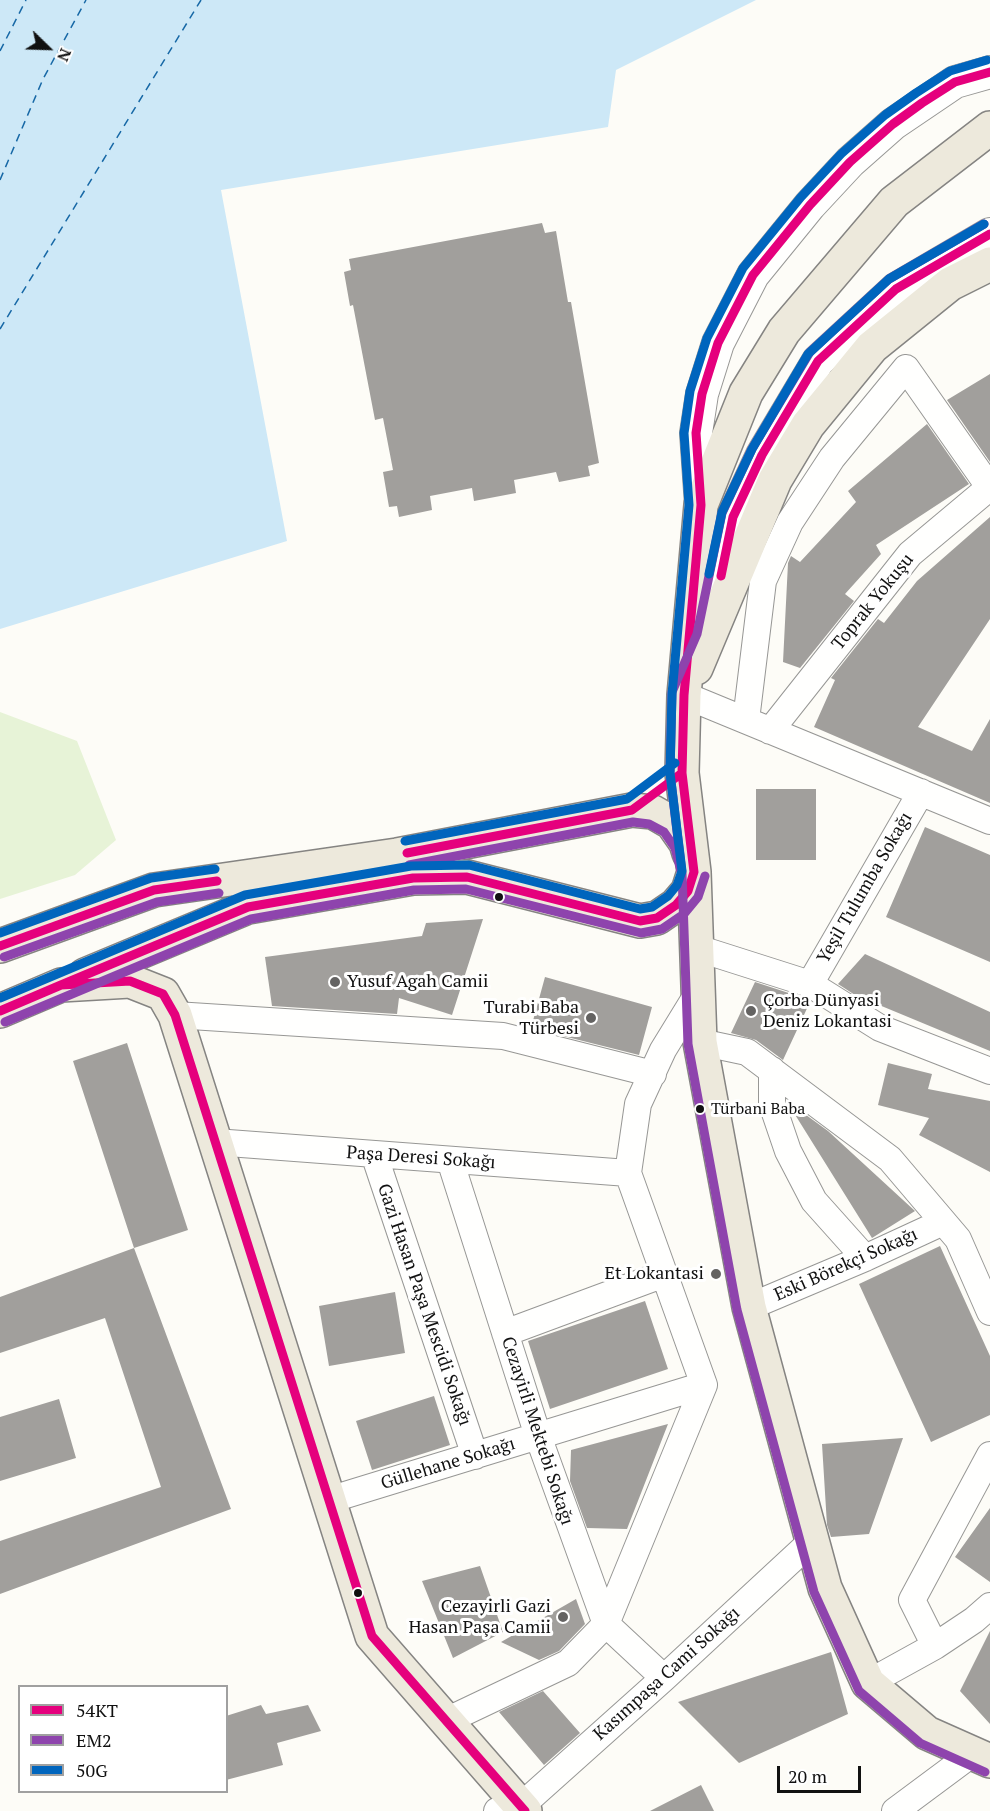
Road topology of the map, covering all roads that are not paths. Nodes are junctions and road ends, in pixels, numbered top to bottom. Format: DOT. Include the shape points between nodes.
graph roads {
  1 [pos="990,72"];
  2 [pos="990,128"];
  3 [pos="990,234"];
  4 [pos="990,264"];
  5 [pos="990,488"];
  6 [pos="702,505"];
  7 [pos="709,638"];
  8 [pos="684,694"];
  9 [pos="746,720"];
  10 [pos="770,731"];
  11 [pos="682,773"];
  12 [pos="921,792"];
  13 [pos="632,810"];
  14 [pos="990,821"];
  15 [pos="694,872"];
  16 [pos="0,946"];
  17 [pos="697,948"];
  18 [pos="810,984"];
  19 [pos="61,985"];
  20 [pos="698,993"];
  21 [pos="0,1011"];
  22 [pos="175,1015"];
  23 [pos="700,1042"];
  24 [pos="772,1070"];
  25 [pos="990,1071"];
  26 [pos="652,1074"];
  27 [pos="215,1142"];
  28 [pos="374,1154"];
  29 [pos="450,1160"];
  30 [pos="628,1173"];
  31 [pos="943,1222"];
  32 [pos="865,1258"];
  33 [pos="664,1274"];
  34 [pos="749,1307"];
  35 [pos="990,1312"];
  36 [pos="505,1333"];
  37 [pos="704,1385"];
  38 [pos="538,1436"];
  39 [pos="990,1455"];
  40 [pos="475,1456"];
  41 [pos="329,1500"];
  42 [pos="813,1540"];
  43 [pos="990,1606"];
  44 [pos="606,1624"];
  45 [pos="935,1646"];
  46 [pos="664,1678"];
  47 [pos="868,1683"];
  48 [pos="446,1720"];
  49 [pos="981,1757"];
  50 [pos="514,1809"];
  51 [pos="896,1811"];
  1 -- 6 [label="street" via="956,82 893,124 810,205 753,275 718,343 702,394 696,433"];
  2 -- 6 [label="main road" via="894,202 784,331 746,393"];
  3 -- 7 [label="street" via="896,289 818,361 762,455 733,517"];
  4 -- 7 [label="main road" via="951,284 872,347 807,425 775,480"];
  5 -- 9 [label="street" via="906,368 832,458 790,522 763,580"];
  5 -- 10 [label="street, Toprak Yokuşu" via="910,554"];
  6 -- 8 [label="main road"];
  7 -- 8 [label="main road"];
  8 -- 9 [label="street"];
  8 -- 11 [label="main road"];
  9 -- 10 [label="street"];
  10 -- 12 [label="street"];
  11 -- 13 [label="main road"];
  11 -- 15 [label="main road"];
  12 -- 14 [label="street"];
  12 -- 18 [label="street, Yeşil Tulumba Sokağı"];
  13 -- 15 [label="main road" via="653,812 672,823 686,843"];
  13 -- 16 [label="main road" via="398,855 154,890"];
  15 -- 17 [label="main road"];
  15 -- 19 [label="main road" via="688,891 676,905 657,918 640,921 468,877 401,880 248,907"];
  17 -- 18 [label="street"];
  17 -- 20 [label="main road"];
  18 -- 25 [label="street" via="880,1028"];
  19 -- 21 [label="main road"];
  19 -- 22 [label="main road" via="130,981 164,994"];
  20 -- 23 [label="main road"];
  20 -- 26 [label="street"];
  22 -- 26 [label="street" via="502,1035"];
  22 -- 27 [label="main road"];
  23 -- 24 [label="street" via="747,1052"];
  23 -- 34 [label="main road"];
  24 -- 31 [label="street" via="891,1159"];
  24 -- 32 [label="street" via="772,1104 788,1151 814,1201"];
  26 -- 30 [label="street" via="638,1104"];
  27 -- 28 [label="street, Paşa Deresi Sokağı"];
  27 -- 41 [label="main road"];
  28 -- 29 [label="street, Paşa Deresi Sokağı"];
  28 -- 40 [label="street, Gazi Hasan Paşa Mescidi Sokağı"];
  29 -- 30 [label="street, Paşa Deresi Sokağı"];
  29 -- 36 [label="street, Cezayirli Mektebi Sokağı"];
  30 -- 33 [label="street"];
  31 -- 32 [label="street, Eski Börekçi Sokağı"];
  31 -- 35 [label="street" via="958,1239"];
  32 -- 34 [label="street, Eski Börekçi Sokağı"];
  33 -- 36 [label="street"];
  33 -- 37 [label="street"];
  34 -- 42 [label="main road"];
  36 -- 38 [label="street, Cezayirli Mektebi Sokağı"];
  37 -- 38 [label="street, Güllehane Sokağı"];
  37 -- 44 [label="street"];
  38 -- 40 [label="street, Güllehane Sokağı"];
  38 -- 44 [label="street, Cezayirli Mektebi Sokağı"];
  39 -- 45 [label="street" via="912,1600"];
  40 -- 41 [label="street, Güllehane Sokağı"];
  41 -- 48 [label="main road" via="372,1636"];
  42 -- 46 [label="street, Kasımpaşa Cami Sokağı"];
  42 -- 47 [label="main road" via="825,1588"];
  43 -- 45 [label="street"];
  44 -- 46 [label="street, Cezayirli Mektebi Sokağı"];
  44 -- 48 [label="street" via="568,1663"];
  45 -- 47 [label="street"];
  46 -- 50 [label="street, Kasımpaşa Cami Sokağı"];
  47 -- 49 [label="main road" via="927,1733"];
  48 -- 50 [label="main road"];
  49 -- 51 [label="street"];
}
